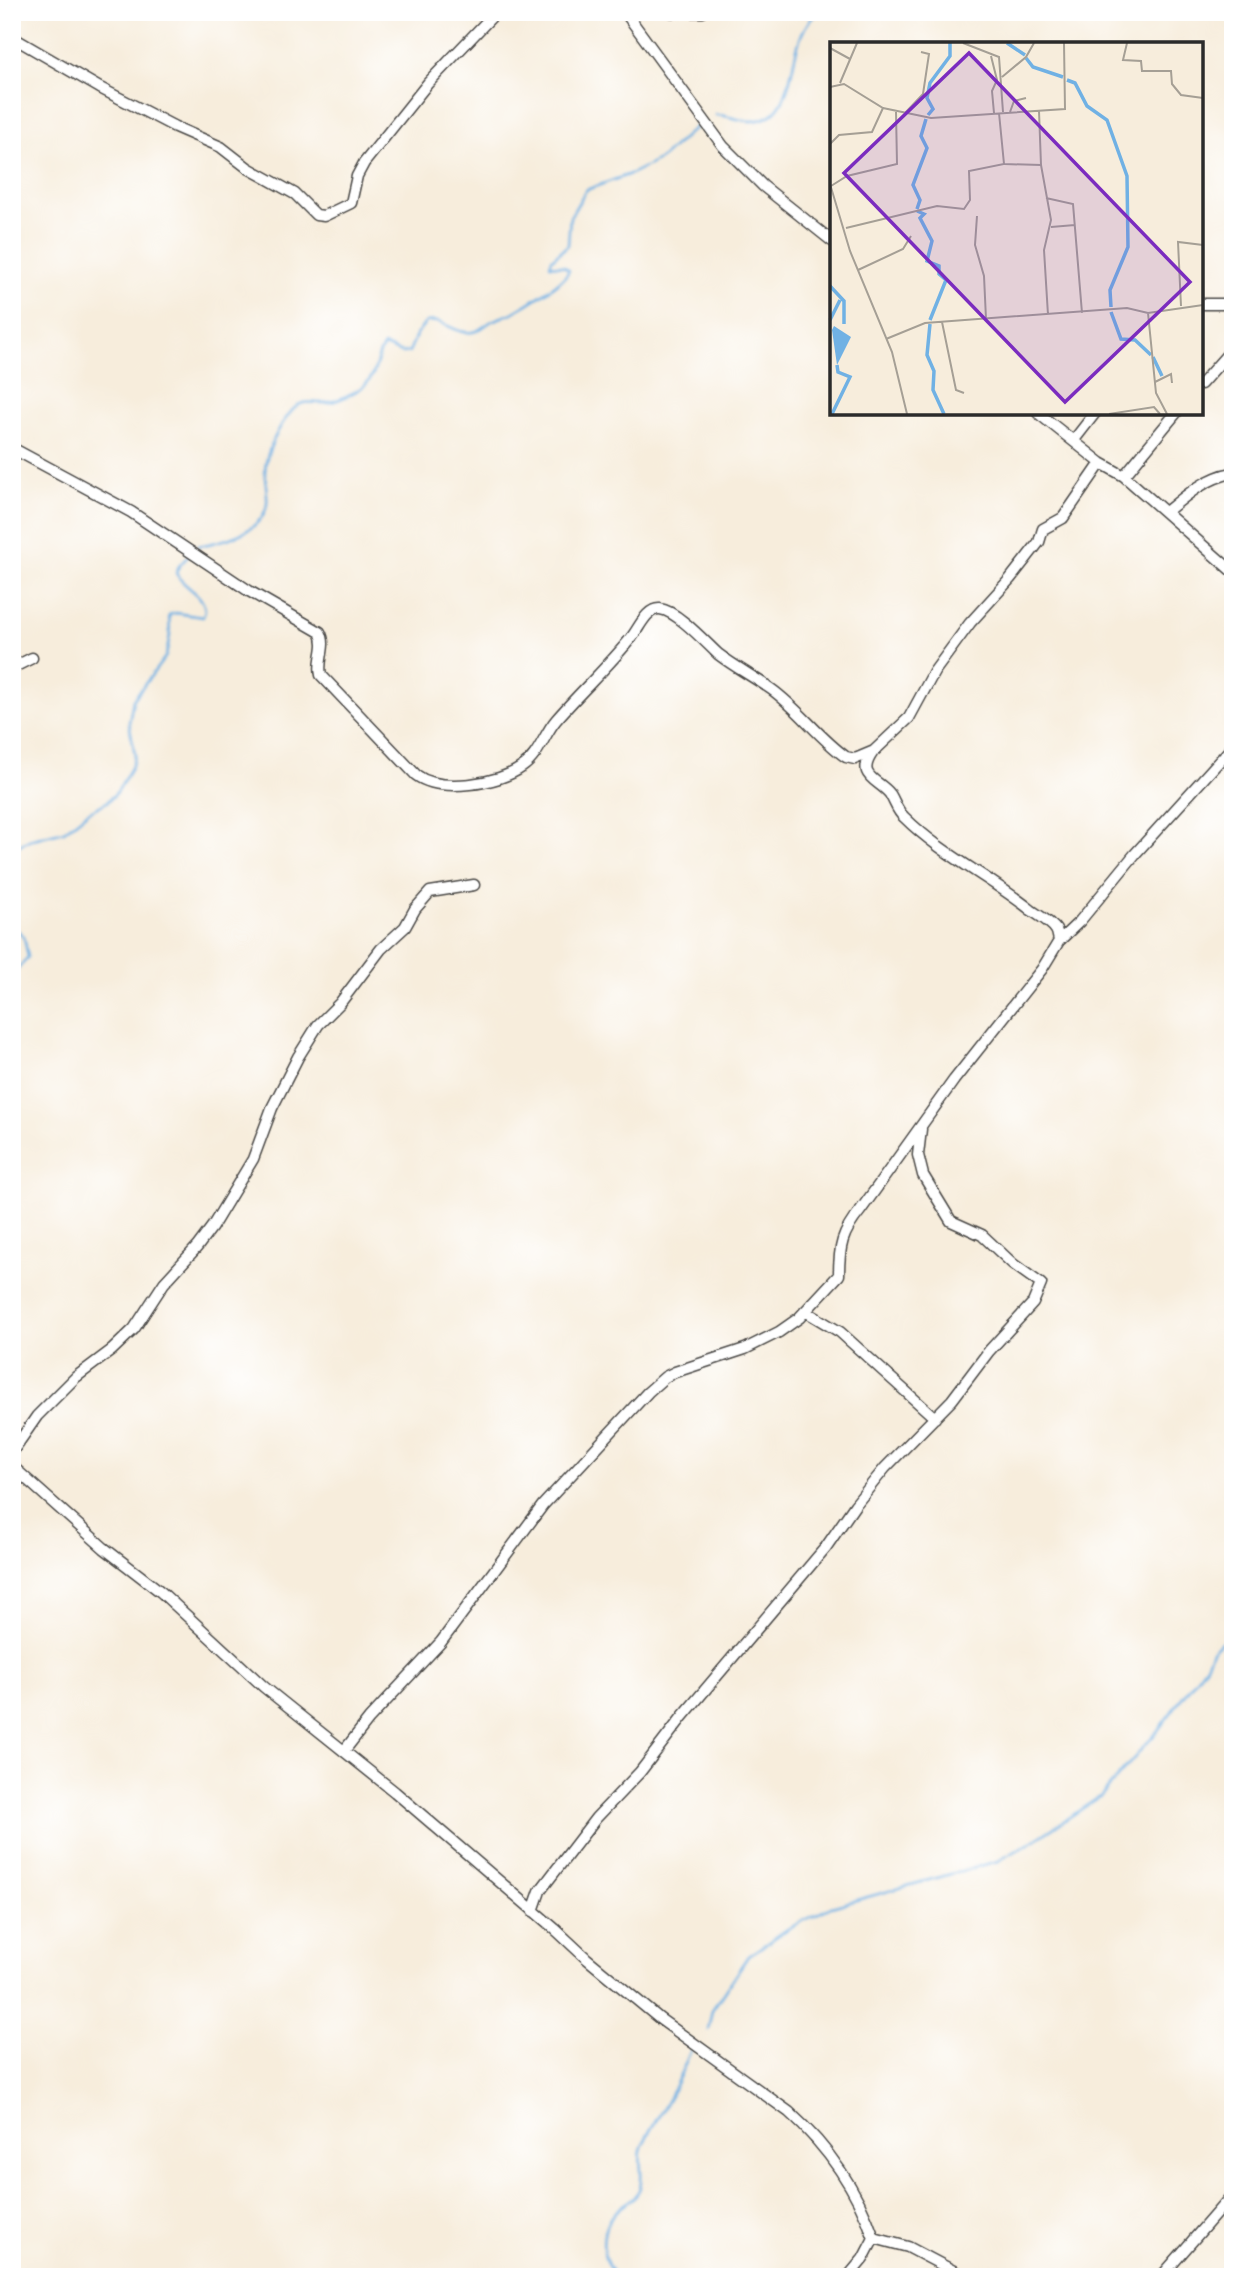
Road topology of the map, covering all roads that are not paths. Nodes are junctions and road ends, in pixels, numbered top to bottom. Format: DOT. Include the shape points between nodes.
graph roads {
  1 [pos="496,12"];
  2 [pos="625,12"];
  3 [pos="671,12"];
  4 [pos="703,12"];
  5 [pos="12,37"];
  6 [pos="830,239"];
  7 [pos="1203,304"];
  8 [pos="1233,304"];
  9 [pos="1233,348"];
  10 [pos="1203,382"];
  11 [pos="1041,415"];
  12 [pos="1093,415"];
  13 [pos="1174,415"];
  14 [pos="1074,440"];
  15 [pos="12,448"];
  16 [pos="1101,463"];
  17 [pos="1233,473"];
  18 [pos="1124,476"];
  19 [pos="1166,512"];
  20 [pos="1233,572"];
  21 [pos="32,657"];
  22 [pos="12,668"];
  23 [pos="1233,746"];
  24 [pos="874,751"];
  25 [pos="474,885"];
  26 [pos="1059,941"];
  27 [pos="921,1127"];
  28 [pos="805,1311"];
  29 [pos="935,1418"];
  30 [pos="12,1452"];
  31 [pos="12,1466"];
  32 [pos="344,1751"];
  33 [pos="540,1891"];
  34 [pos="516,1895"];
  35 [pos="533,1911"];
  36 [pos="1233,2194"];
  37 [pos="874,2238"];
  38 [pos="848,2277"];
  39 [pos="965,2277"];
  40 [pos="1161,2277"];
  1 -- 5 [label="street" via="428,83 364,163 351,203 324,216 316,215 295,194 221,147 100,88"];
  2 -- 6 [label="street" via="723,146 763,186"];
  3 -- 4 [label="street"];
  7 -- 8 [label="street"];
  9 -- 10 [label="street"];
  11 -- 14 [label="street"];
  12 -- 14 [label="street"];
  13 -- 18 [label="street"];
  14 -- 16 [label="street"];
  15 -- 24 [label="street" via="131,512 320,632 324,642 321,675 424,780 469,784 520,769 554,723 650,612 658,609 772,689 846,757 855,759"];
  16 -- 18 [label="street"];
  16 -- 24 [label="street" via="1063,518 1043,529 1039,542 933,672 909,718"];
  17 -- 19 [label="street" via="1206,483"];
  18 -- 19 [label="street"];
  19 -- 20 [label="street"];
  21 -- 22 [label="street"];
  23 -- 26 [label="street"];
  24 -- 26 [label="street" via="868,759 868,774 891,796 905,819 1009,892 1056,930"];
  25 -- 30 [label="street" via="430,892 318,1025 272,1108 250,1166 212,1227 164,1283 134,1329 37,1416"];
  26 -- 27 [label="street"];
  27 -- 28 [label="street" via="846,1228 839,1275"];
  27 -- 29 [label="street" via="918,1155 923,1175 951,1221 982,1235 1041,1284 1033,1303"];
  28 -- 29 [label="street" via="840,1332"];
  28 -- 32 [label="street" via="779,1332 745,1349 675,1372 648,1392 543,1506 441,1642"];
  29 -- 33 [label="street" via="885,1468 826,1548 640,1772 596,1818"];
  31 -- 32 [label="street" via="161,1592 264,1687"];
  32 -- 34 [label="street"];
  33 -- 34 [label="street"];
  33 -- 35 [label="street"];
  34 -- 35 [label="street"];
  35 -- 37 [label="street" via="660,2019 806,2127 827,2150 861,2203"];
  36 -- 40 [label="street"];
  37 -- 38 [label="street"];
  37 -- 39 [label="street" via="916,2251"];
}
